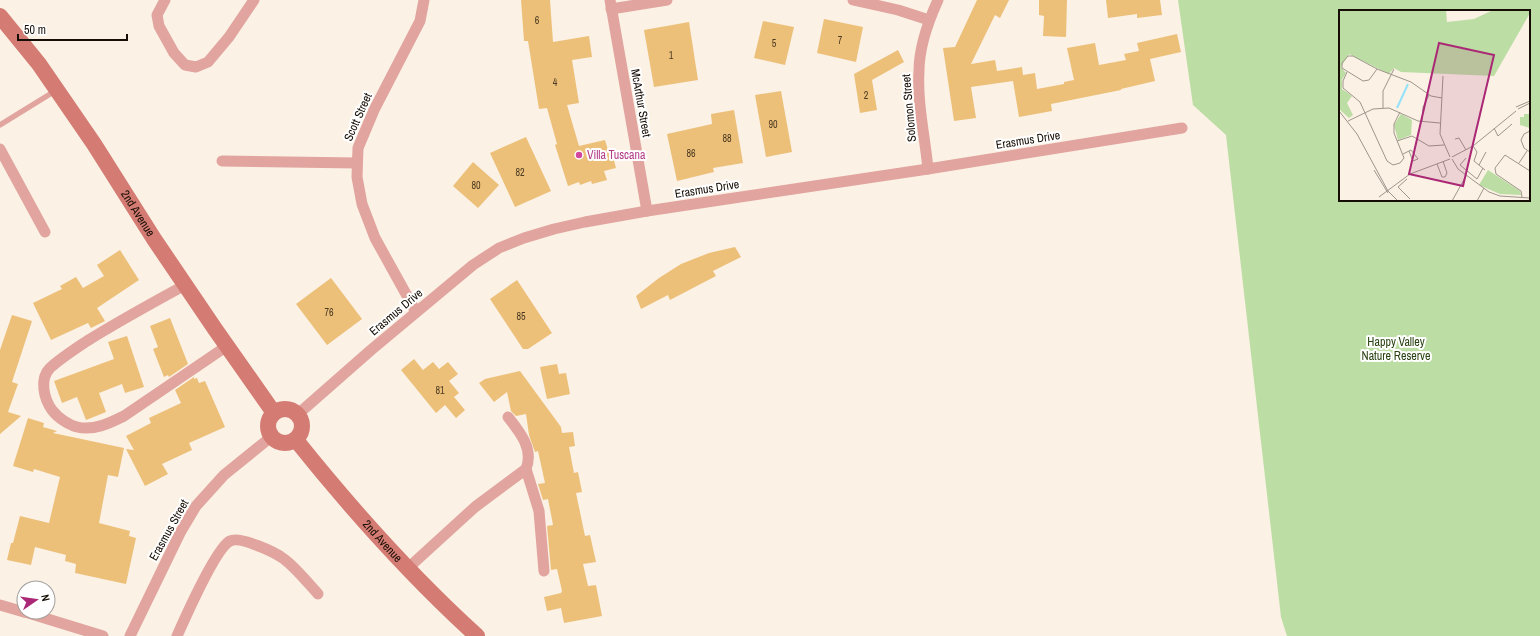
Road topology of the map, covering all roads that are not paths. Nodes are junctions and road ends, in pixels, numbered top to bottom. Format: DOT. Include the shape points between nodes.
graph roads {
  1 [pos="165,0"];
  2 [pos="254,0"];
  3 [pos="424,0"];
  4 [pos="667,0"];
  5 [pos="853,0"];
  6 [pos="938,0"];
  7 [pos="611,4"];
  8 [pos="0,16"];
  9 [pos="929,20"];
  10 [pos="57,89"];
  11 [pos="0,125"];
  12 [pos="1182,128"];
  13 [pos="0,149"];
  14 [pos="222,161"];
  15 [pos="357,163"];
  16 [pos="928,169"];
  17 [pos="647,211"];
  18 [pos="45,232"];
  19 [pos="185,285"];
  20 [pos="416,312"];
  21 [pos="227,346"];
  22 [pos="274,413"];
  23 [pos="297,415"];
  24 [pos="508,417"];
  25 [pos="271,437"];
  26 [pos="296,440"];
  27 [pos="526,469"];
  28 [pos="407,569"];
  29 [pos="544,571"];
  30 [pos="318,594"];
  31 [pos="0,604"];
  32 [pos="16,609"];
  33 [pos="50,620"];
  34 [pos="103,636"];
  35 [pos="130,636"];
  36 [pos="177,636"];
  37 [pos="477,636"];
  1 -- 2 [label="street" via="157,15 159,26 174,53 185,65 196,67 208,62"];
  3 -- 15 [label="street, Scott Street" via="420,21 374,110 358,148"];
  4 -- 7 [label="street"];
  5 -- 9 [label="street"];
  6 -- 9 [label="street, Solomon Street"];
  7 -- 17 [label="street, McArthur Street"];
  8 -- 10 [label="street, 2nd Avenue"];
  9 -- 16 [label="street, Solomon Street" via="918,70"];
  10 -- 11 [label="lane"];
  10 -- 19 [label="street, 2nd Avenue"];
  12 -- 16 [label="street, Erasmus Drive"];
  13 -- 18 [label="street"];
  14 -- 15 [label="street"];
  15 -- 20 [label="street, Scott Street" via="362,204 375,238"];
  16 -- 17 [label="street, Erasmus Drive"];
  17 -- 20 [label="street, Erasmus Drive" via="554,229 499,248 473,265"];
  19 -- 21 [label="street, 2nd Avenue"];
  19 -- 21 [label="street" via="120,320 49,369 44,378 45,394 52,411 64,421 78,427 106,425 124,416"];
  20 -- 23 [label="street, Erasmus Drive"];
  21 -- 22 [label="street, 2nd Avenue"];
  22 -- 23 [label="street" via="285,409"];
  22 -- 25 [label="street" via="268,422"];
  23 -- 26 [label="street" via="302,423 302,429"];
  24 -- 27 [label="street" via="526,445 529,460"];
  25 -- 26 [label="street" via="286,444"];
  25 -- 35 [label="street, Erasmus Street" via="224,476 196,506 180,532"];
  26 -- 28 [label="street, 2nd Avenue" via="343,498"];
  27 -- 28 [label="street" via="474,507"];
  27 -- 29 [label="street" via="539,511"];
  28 -- 37 [label="street, 2nd Avenue"];
  30 -- 36 [label="street" via="284,559 253,544 234,540 222,548 200,586"];
  31 -- 32 [label="street"];
  33 -- 34 [label="street"];
}
